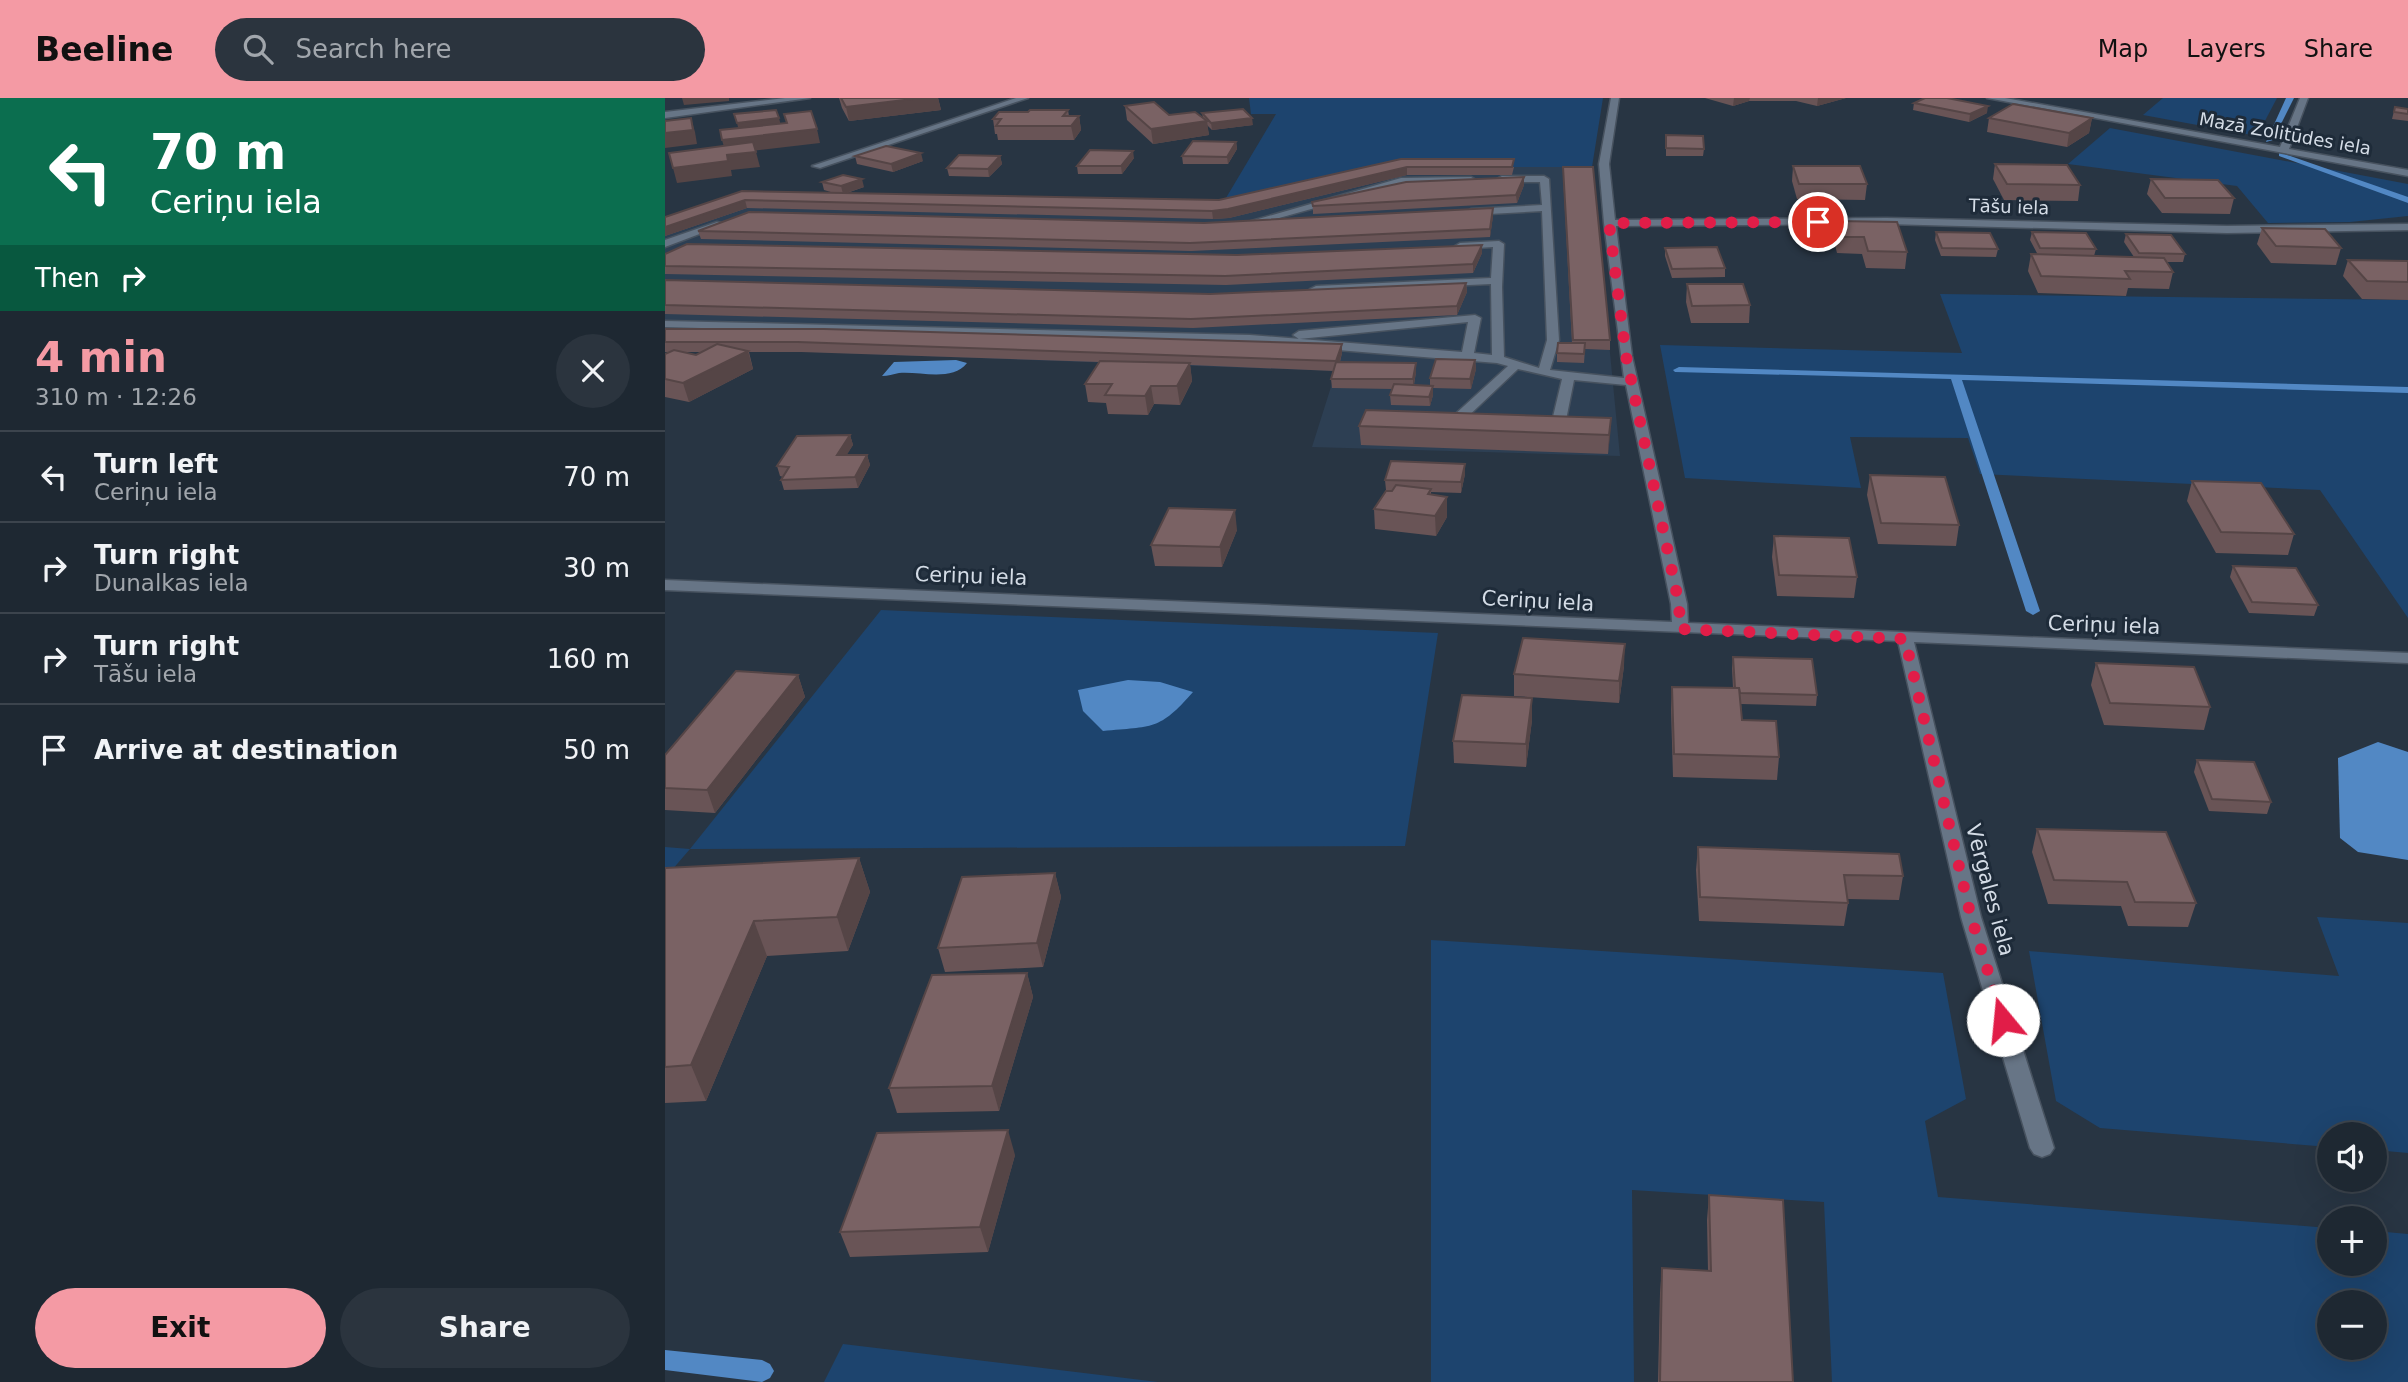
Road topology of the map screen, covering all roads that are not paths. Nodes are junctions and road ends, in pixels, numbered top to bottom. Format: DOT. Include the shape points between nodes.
graph roads {
  1 [pos="806,98"];
  2 [pos="1024,98"];
  3 [pos="1615,98"];
  4 [pos="1991,98"];
  5 [pos="2304,98"];
  6 [pos="665,116"];
  7 [pos="2284,150"];
  8 [pos="817,166"];
  9 [pos="2408,173"];
  10 [pos="1479,180"];
  11 [pos="1492,180"];
  12 [pos="1547,208"];
  13 [pos="1465,212"];
  14 [pos="738,218"];
  15 [pos="1300,221"];
  16 [pos="1609,223"];
  17 [pos="1246,224"];
  18 [pos="1233,225"];
  19 [pos="2408,227"];
  20 [pos="665,244"];
  21 [pos="1445,246"];
  22 [pos="1494,281"];
  23 [pos="1300,290"];
  24 [pos="665,324"];
  25 [pos="1251,339"];
  26 [pos="1467,356"];
  27 [pos="1498,359"];
  28 [pos="1516,365"];
  29 [pos="1543,373"];
  30 [pos="1569,376"];
  31 [pos="1631,382"];
  32 [pos="1429,419"];
  33 [pos="1456,421"];
  34 [pos="1481,421"];
  35 [pos="1532,424"];
  36 [pos="665,585"];
  37 [pos="1680,629"];
  38 [pos="1905,639"];
  39 [pos="2408,658"];
  40 [pos="2042,1149"];
  1 -- 6 [label="street"];
  2 -- 8 [label="street"];
  3 -- 16 [label="street" via="1604,164"];
  4 -- 7 [label="street, Mazā Zolitūdes iela"];
  5 -- 7 [label="street"];
  7 -- 9 [label="street, Mazā Zolitūdes iela"];
  10 -- 17 [label="street" via="1401,181"];
  11 -- 12 [label="street" via="1544,179"];
  12 -- 13 [label="street"];
  12 -- 29 [label="street" via="1553,340"];
  14 -- 20 [label="street"];
  15 -- 17 [label="street"];
  16 -- 19 [label="street, Tāšu iela" via="1923,222 2311,231"];
  16 -- 31 [label="street"];
  17 -- 18 [label="street"];
  21 -- 22 [label="street" via="1499,244"];
  22 -- 23 [label="street"];
  22 -- 27 [label="street" via="1499,295"];
  24 -- 25 [label="street"];
  25 -- 26 [label="street"];
  25 -- 26 [label="street" via="1475,318"];
  26 -- 27 [label="street"];
  27 -- 28 [label="street"];
  28 -- 29 [label="street"];
  28 -- 33 [label="street"];
  29 -- 30 [label="street"];
  30 -- 31 [label="street"];
  30 -- 35 [label="street" via="1558,425"];
  31 -- 37 [label="street" via="1679,604"];
  32 -- 33 [label="street"];
  33 -- 34 [label="street"];
  36 -- 37 [label="street, Ceriņu iela"];
  37 -- 38 [label="street, Ceriņu iela"];
  38 -- 39 [label="street, Ceriņu iela"];
  38 -- 40 [label="street, Vērgales iela" via="1971,917"];
}
